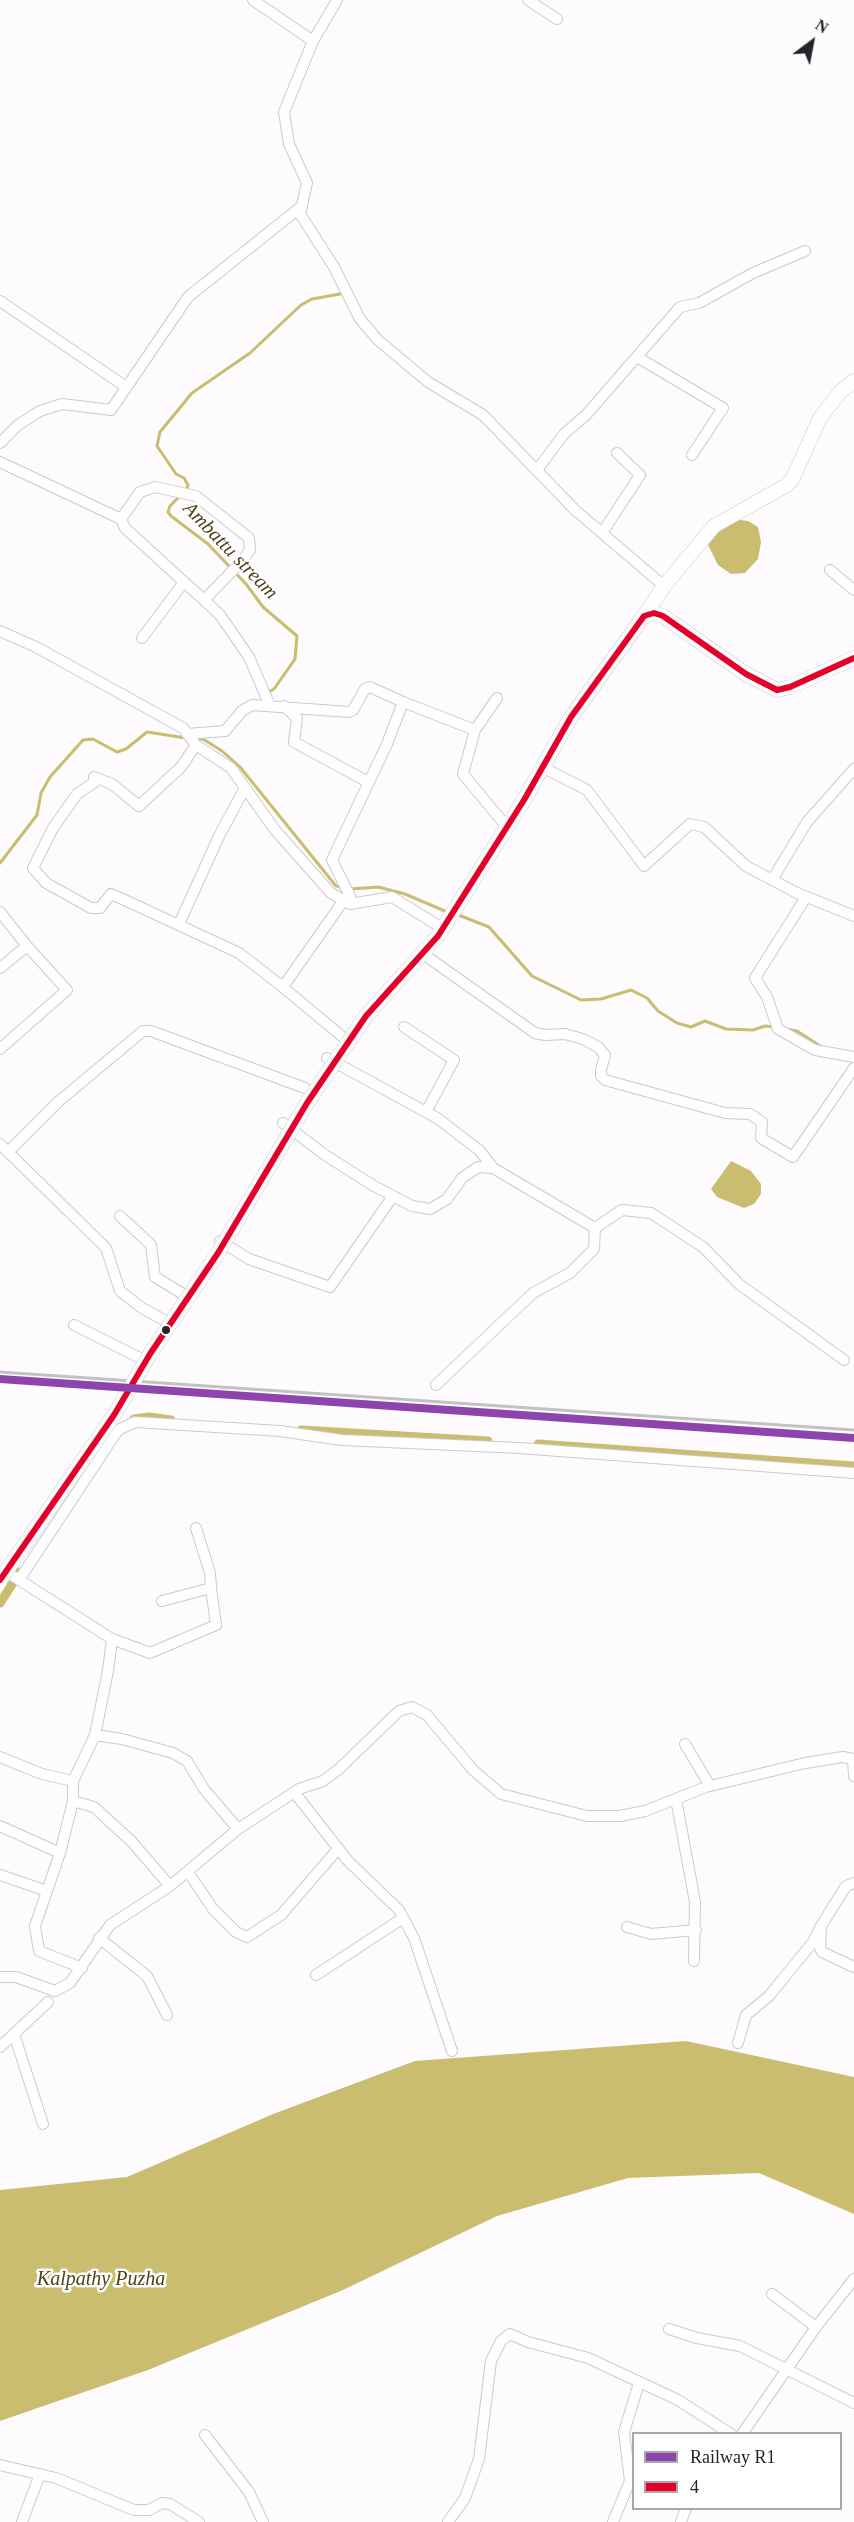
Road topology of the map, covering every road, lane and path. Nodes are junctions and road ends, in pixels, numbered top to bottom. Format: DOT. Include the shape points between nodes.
graph roads {
  1 [pos="253,0"];
  2 [pos="337,0"];
  3 [pos="528,0"];
  4 [pos="557,19"];
  5 [pos="313,41"];
  6 [pos="302,206"];
  7 [pos="805,250"];
  8 [pos="0,301"];
  9 [pos="637,357"];
  10 [pos="854,381"];
  11 [pos="126,387"];
  12 [pos="0,443"];
  13 [pos="617,453"];
  14 [pos="692,455"];
  15 [pos="0,462"];
  16 [pos="537,470"];
  17 [pos="122,519"];
  18 [pos="602,533"];
  19 [pos="830,570"];
  20 [pos="184,582"];
  21 [pos="664,586"];
  22 [pos="854,590"];
  23 [pos="204,600"];
  24 [pos="644,616"];
  25 [pos="0,631"];
  26 [pos="142,638"];
  27 [pos="854,658"];
  28 [pos="496,698"];
  29 [pos="268,699"];
  30 [pos="403,702"];
  31 [pos="284,706"];
  32 [pos="475,730"];
  33 [pos="187,734"];
  34 [pos="196,745"];
  35 [pos="542,767"];
  36 [pos="854,769"];
  37 [pos="368,782"];
  38 [pos="246,788"];
  39 [pos="506,826"];
  40 [pos="772,880"];
  41 [pos="806,897"];
  42 [pos="348,900"];
  43 [pos="0,912"];
  44 [pos="854,916"];
  45 [pos="448,918"];
  46 [pos="179,924"];
  47 [pos="27,946"];
  48 [pos="423,954"];
  49 [pos="0,968"];
  50 [pos="279,984"];
  51 [pos="404,1027"];
  52 [pos="344,1038"];
  53 [pos="0,1049"];
  54 [pos="854,1057"];
  55 [pos="327,1058"];
  56 [pos="854,1068"];
  57 [pos="305,1088"];
  58 [pos="426,1112"];
  59 [pos="283,1123"];
  60 [pos="4,1148"];
  61 [pos="493,1168"];
  62 [pos="393,1196"];
  63 [pos="120,1216"];
  64 [pos="595,1228"];
  65 [pos="220,1241"];
  66 [pos="183,1294"];
  67 [pos="164,1320"];
  68 [pos="74,1325"];
  69 [pos="138,1357"];
  70 [pos="844,1360"];
  71 [pos="436,1385"];
  72 [pos="89,1437"];
  73 [pos="108,1445"];
  74 [pos="854,1473"];
  75 [pos="196,1528"];
  76 [pos="1,1569"];
  77 [pos="13,1579"];
  78 [pos="212,1588"];
  79 [pos="162,1601"];
  80 [pos="111,1639"];
  81 [pos="95,1735"];
  82 [pos="686,1744"];
  83 [pos="0,1757"];
  84 [pos="854,1759"];
  85 [pos="854,1776"];
  86 [pos="73,1781"];
  87 [pos="711,1786"];
  88 [pos="294,1792"];
  89 [pos="676,1799"];
  90 [pos="73,1801"];
  91 [pos="0,1826"];
  92 [pos="238,1829"];
  93 [pos="338,1849"];
  94 [pos="60,1853"];
  95 [pos="188,1872"];
  96 [pos="0,1875"];
  97 [pos="854,1883"];
  98 [pos="170,1886"];
  99 [pos="47,1891"];
  100 [pos="403,1918"];
  101 [pos="821,1926"];
  102 [pos="627,1927"];
  103 [pos="696,1930"];
  104 [pos="99,1938"];
  105 [pos="694,1961"];
  106 [pos="854,1967"];
  107 [pos="82,1968"];
  108 [pos="316,1975"];
  109 [pos="0,1977"];
  110 [pos="48,2002"];
  111 [pos="167,2015"];
  112 [pos="14,2034"];
  113 [pos="738,2043"];
  114 [pos="0,2047"];
  115 [pos="452,2051"];
  116 [pos="43,2124"];
  117 [pos="854,2279"];
  118 [pos="772,2294"];
  119 [pos="816,2327"];
  120 [pos="669,2329"];
  121 [pos="787,2368"];
  122 [pos="639,2383"];
  123 [pos="854,2403"];
  124 [pos="729,2432"];
  125 [pos="743,2432"];
  126 [pos="205,2435"];
  127 [pos="0,2465"];
  128 [pos="40,2474"];
  129 [pos="22,2522"];
  130 [pos="199,2522"];
  131 [pos="263,2522"];
  132 [pos="448,2522"];
  133 [pos="613,2522"];
  1 -- 5 [label="street"];
  2 -- 5 [label="street"];
  3 -- 4 [label="street"];
  5 -- 6 [label="street" via="284,112 289,144 307,183"];
  6 -- 11 [label="street" via="188,297"];
  6 -- 16 [label="street" via="300,214 334,267 360,320 428,382 483,415"];
  7 -- 9 [label="street" via="699,303 680,307"];
  8 -- 11 [label="street"];
  9 -- 14 [label="street" via="723,408"];
  9 -- 16 [label="street" via="564,434"];
  10 -- 21 [label="main road" via="820,418 794,478 714,526"];
  11 -- 12 [label="street" via="111,410 62,404 40,411"];
  13 -- 18 [label="street" via="640,475"];
  15 -- 17 [label="street"];
  16 -- 18 [label="street"];
  17 -- 20 [label="street" via="125,528"];
  17 -- 23 [label="street" via="140,492 155,487 196,496 249,538 250,550"];
  18 -- 21 [label="street"];
  19 -- 22 [label="street"];
  20 -- 23 [label="street"];
  20 -- 26 [label="street"];
  21 -- 24 [label="main road"];
  23 -- 29 [label="street" via="220,615 249,657"];
  24 -- 27 [label="main road" via="663,616 746,674 777,690"];
  24 -- 35 [label="main road" via="571,717"];
  25 -- 33 [label="street" via="36,647 183,728"];
  28 -- 32 [label="street"];
  29 -- 31 [label="street"];
  29 -- 33 [label="street" via="243,711 225,731"];
  30 -- 31 [label="street" via="370,687 349,712"];
  30 -- 32 [label="street"];
  30 -- 37 [label="street"];
  31 -- 37 [label="street" via="297,718 294,742"];
  32 -- 39 [label="street" via="463,774"];
  33 -- 34 [label="street"];
  34 -- 38 [label="street" via="231,768"];
  34 -- 46 [label="street" via="181,767 139,806 112,784 94,777 95,782 77,794 53,828 33,868 46,883 91,908 100,908 111,894"];
  35 -- 39 [label="main road"];
  35 -- 40 [label="street" via="586,790 644,866 690,824 704,827 746,866"];
  36 -- 40 [label="street" via="807,822"];
  37 -- 42 [label="street" via="332,860"];
  38 -- 42 [label="street" via="276,830 331,892"];
  38 -- 46 [label="street"];
  39 -- 45 [label="main road"];
  40 -- 41 [label="street"];
  41 -- 44 [label="street"];
  41 -- 54 [label="street" via="755,978 767,997 778,1029 815,1050"];
  42 -- 45 [label="street" via="392,897"];
  42 -- 50 [label="street" via="285,984"];
  43 -- 47 [label="street"];
  45 -- 48 [label="main road"];
  46 -- 50 [label="street" via="239,953"];
  47 -- 49 [label="street"];
  47 -- 53 [label="street" via="67,990"];
  48 -- 56 [label="street" via="535,1033 565,1034 598,1047 605,1055 601,1070 605,1080 725,1113 750,1114 762,1122 761,1138 793,1157"];
  48 -- 77 [label="main road, bridge" via="366,1016 308,1103"];
  50 -- 52 [label="street"];
  51 -- 58 [label="street" via="454,1060"];
  55 -- 58 [label="street"];
  57 -- 60 [label="street" via="143,1031"];
  58 -- 61 [label="street" via="479,1150"];
  59 -- 62 [label="street" via="325,1155"];
  60 -- 67 [label="street" via="106,1248 120,1291"];
  61 -- 62 [label="street" via="478,1167 462,1179 447,1199 430,1209 412,1206"];
  61 -- 64 [label="street"];
  62 -- 65 [label="street" via="330,1287 249,1259"];
  63 -- 66 [label="street" via="151,1245 156,1277"];
  64 -- 70 [label="street" via="622,1210 651,1213 703,1247 739,1284"];
  64 -- 71 [label="street" via="594,1249 570,1273 533,1293"];
  68 -- 69 [label="street"];
  72 -- 73 [label="street"];
  73 -- 74 [label="street" via="123,1427 148,1422 280,1431 342,1440 519,1448"];
  73 -- 77 [label="street"];
  75 -- 78 [label="street"];
  76 -- 77 [label="street"];
  77 -- 80 [label="street"];
  78 -- 79 [label="street"];
  78 -- 80 [label="street" via="216,1625 150,1653"];
  80 -- 81 [label="street"];
  81 -- 86 [label="street"];
  81 -- 92 [label="street" via="173,1753 187,1761 204,1789"];
  82 -- 87 [label="street"];
  83 -- 86 [label="street" via="42,1774"];
  84 -- 85 [label="street"];
  84 -- 87 [label="street" via="805,1763"];
  86 -- 90 [label="street"];
  87 -- 89 [label="street"];
  88 -- 89 [label="street" via="323,1781 399,1711 412,1707 428,1715 473,1770 501,1794 587,1816 620,1816"];
  88 -- 92 [label="street"];
  88 -- 93 [label="street"];
  89 -- 103 [label="street" via="695,1902"];
  90 -- 94 [label="street"];
  90 -- 98 [label="street" via="94,1807 132,1842"];
  91 -- 94 [label="street"];
  92 -- 95 [label="street"];
  93 -- 95 [label="street" via="281,1915 247,1937 236,1932 213,1909"];
  93 -- 100 [label="street"];
  94 -- 99 [label="street"];
  95 -- 98 [label="street"];
  96 -- 99 [label="street"];
  97 -- 101 [label="street" via="846,1886"];
  98 -- 104 [label="street" via="110,1925"];
  99 -- 107 [label="street" via="35,1926 39,1951"];
  100 -- 108 [label="street"];
  100 -- 115 [label="street" via="414,1938"];
  101 -- 106 [label="street" via="822,1952"];
  101 -- 113 [label="street" via="770,1996 746,2015"];
  102 -- 103 [label="street" via="651,1934"];
  103 -- 105 [label="street"];
  104 -- 107 [label="street"];
  104 -- 111 [label="street" via="147,1976"];
  107 -- 109 [label="street" via="70,1983 55,1991 16,1977"];
  110 -- 112 [label="street"];
  112 -- 114 [label="street"];
  112 -- 116 [label="street"];
  117 -- 119 [label="street"];
  118 -- 119 [label="street"];
  119 -- 121 [label="street"];
  120 -- 121 [label="street" via="740,2346"];
  121 -- 123 [label="street"];
  121 -- 125 [label="street"];
  122 -- 124 [label="street" via="678,2400"];
  122 -- 132 [label="street" via="588,2358 510,2334 501,2341 491,2361 479,2459 465,2498"];
  122 -- 133 [label="street" via="624,2432 630,2481"];
  126 -- 131 [label="street" via="249,2492"];
  127 -- 128 [label="street"];
  128 -- 129 [label="street"];
  128 -- 130 [label="street" via="134,2510 170,2504"];
}
